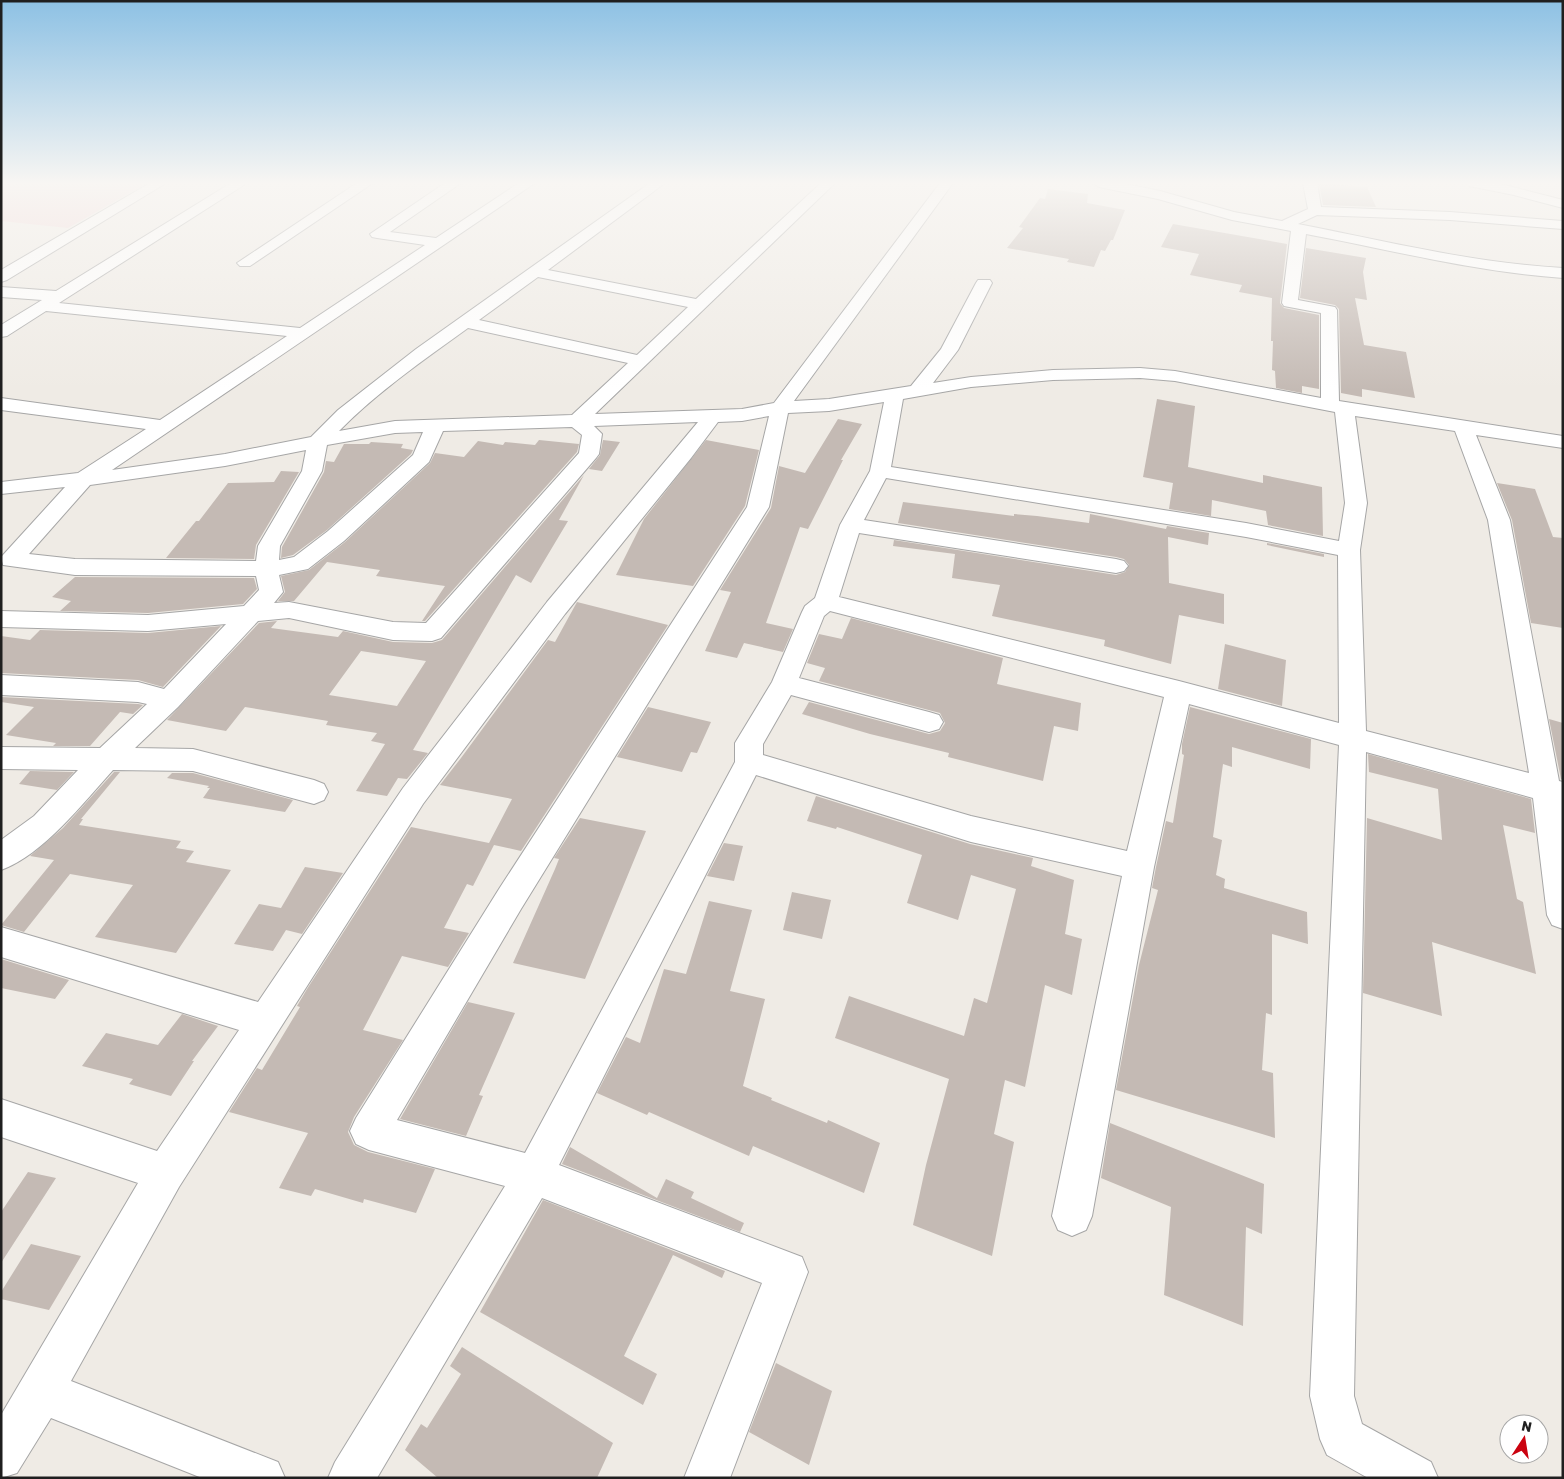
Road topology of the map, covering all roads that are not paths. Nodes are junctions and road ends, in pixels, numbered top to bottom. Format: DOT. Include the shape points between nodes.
graph roads {
  1 [pos="43,252"];
  2 [pos="129,252"];
  3 [pos="260,252"];
  4 [pos="425,252"];
  5 [pos="564,252"];
  6 [pos="756,252"];
  7 [pos="896,252"];
  8 [pos="1291,252"];
  9 [pos="1412,252"];
  10 [pos="245,262"];
  11 [pos="536,272"];
  12 [pos="1563,274"];
  13 [pos="1,277"];
  14 [pos="984,284"];
  15 [pos="1,292"];
  16 [pos="58,296"];
  17 [pos="700,305"];
  18 [pos="42,306"];
  19 [pos="465,322"];
  20 [pos="1,332"];
  21 [pos="303,333"];
  22 [pos="641,361"];
  23 [pos="906,392"];
  24 [pos="1,404"];
  25 [pos="1337,407"];
  26 [pos="780,408"];
  27 [pos="712,416"];
  28 [pos="577,421"];
  29 [pos="165,426"];
  30 [pos="435,426"];
  31 [pos="1463,427"];
  32 [pos="318,441"];
  33 [pos="1563,442"];
  34 [pos="880,471"];
  35 [pos="84,479"];
  36 [pos="1,488"];
  37 [pos="850,526"];
  38 [pos="1349,550"];
  39 [pos="1116,566"];
  40 [pos="266,569"];
  41 [pos="826,602"];
  42 [pos="251,614"];
  43 [pos="1,619"];
  44 [pos="784,684"];
  45 [pos="1,686"];
  46 [pos="1179,691"];
  47 [pos="169,700"];
  48 [pos="929,722"];
  49 [pos="1353,739"];
  50 [pos="1,758"];
  51 [pos="107,758"];
  52 [pos="749,762"];
  53 [pos="314,792"];
  54 [pos="1554,792"];
  55 [pos="1,857"];
  56 [pos="1139,867"];
  57 [pos="1563,915"];
  58 [pos="1,942"];
  59 [pos="264,1021"];
  60 [pos="1,1118"];
  61 [pos="166,1173"];
  62 [pos="534,1175"];
  63 [pos="1072,1216"];
  64 [pos="41,1392"];
  65 [pos="1,1457"];
  66 [pos="262,1478"];
  67 [pos="351,1478"];
  68 [pos="707,1478"];
  69 [pos="1415,1478"];
  1 -- 13 [label="street"];
  2 -- 16 [label="street"];
  3 -- 10 [label="street"];
  4 -- 21 [label="street"];
  5 -- 11 [label="street"];
  6 -- 17 [label="street"];
  7 -- 26 [label="street"];
  8 -- 25 [label="street" via="1290,303 1329,310"];
  9 -- 12 [label="street" via="1530,272"];
  11 -- 17 [label="street"];
  11 -- 19 [label="street"];
  14 -- 23 [label="street" via="949,350"];
  15 -- 16 [label="street"];
  16 -- 18 [label="street"];
  17 -- 22 [label="street"];
  18 -- 20 [label="street"];
  18 -- 21 [label="street"];
  19 -- 22 [label="street"];
  19 -- 32 [label="street" via="345,414"];
  21 -- 29 [label="street"];
  22 -- 28 [label="street"];
  23 -- 25 [label="street" via="1053,375 1140,373 1174,376"];
  23 -- 26 [label="street" via="829,405"];
  23 -- 34 [label="street"];
  24 -- 29 [label="street"];
  25 -- 31 [label="street"];
  25 -- 38 [label="street" via="1356,503"];
  26 -- 27 [label="street" via="742,416"];
  26 -- 62 [label="street" via="758,507 510,899 369,1131"];
  27 -- 28 [label="street"];
  27 -- 59 [label="street" via="556,608 413,796"];
  28 -- 30 [label="street"];
  28 -- 42 [label="street" via="592,434 589,454 432,632 393,631 289,610"];
  29 -- 35 [label="street"];
  30 -- 32 [label="street" via="356,432"];
  30 -- 40 [label="street" via="422,458 336,536 300,564"];
  31 -- 33 [label="street"];
  31 -- 54 [label="street" via="1499,520"];
  32 -- 35 [label="street" via="215,462"];
  32 -- 40 [label="street" via="312,471 269,546"];
  34 -- 37 [label="street"];
  34 -- 38 [label="street" via="1246,530"];
  35 -- 36 [label="street"];
  35 -- 40 [label="street" via="11,560 75,567"];
  37 -- 39 [label="street"];
  37 -- 41 [label="street"];
  38 -- 49 [label="street"];
  40 -- 42 [label="street" via="270,592"];
  41 -- 44 [label="street" via="814,612"];
  41 -- 46 [label="street"];
  42 -- 43 [label="street" via="148,623"];
  42 -- 47 [label="street"];
  44 -- 48 [label="street"];
  44 -- 52 [label="street" via="749,743"];
  45 -- 47 [label="street" via="138,692"];
  46 -- 49 [label="street"];
  46 -- 56 [label="street"];
  47 -- 51 [label="street"];
  49 -- 54 [label="street"];
  49 -- 69 [label="street" via="1332,1396 1343,1439"];
  50 -- 51 [label="street"];
  51 -- 53 [label="street" via="193,760"];
  51 -- 55 [label="street" via="44,825"];
  52 -- 56 [label="street" via="971,829"];
  52 -- 62 [label="street"];
  54 -- 57 [label="street"];
  56 -- 63 [label="street"];
  58 -- 59 [label="street"];
  59 -- 61 [label="street"];
  60 -- 61 [label="street"];
  61 -- 64 [label="street"];
  62 -- 67 [label="street"];
  62 -- 68 [label="street" via="787,1272"];
  64 -- 65 [label="street"];
  64 -- 66 [label="street"];
}
